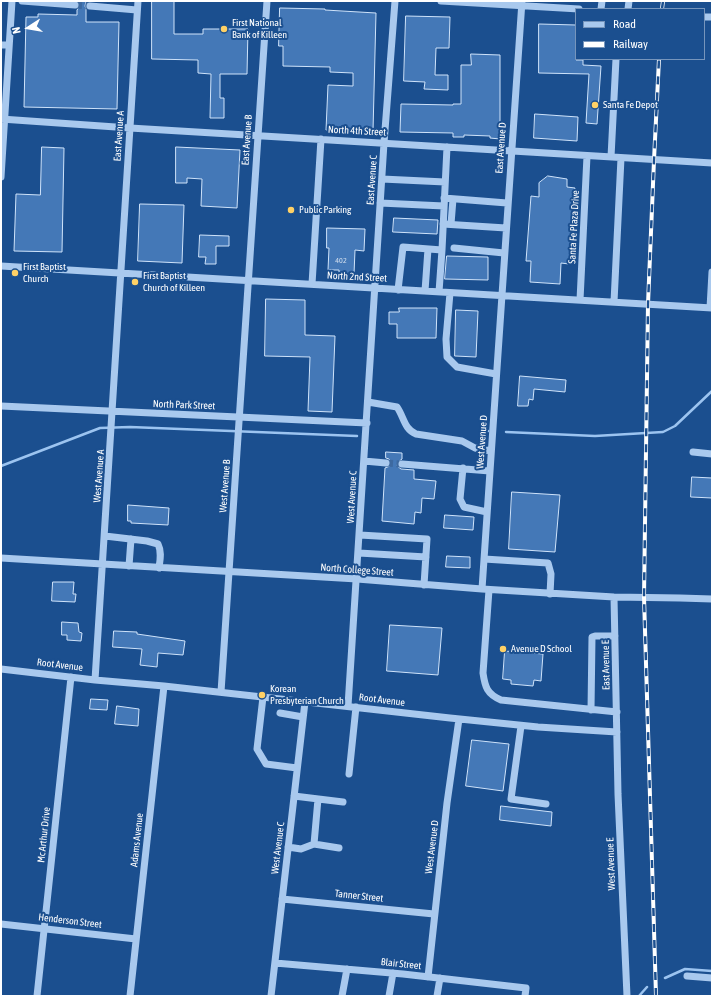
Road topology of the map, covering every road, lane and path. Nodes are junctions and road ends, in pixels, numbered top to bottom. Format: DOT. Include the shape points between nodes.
graph roads {
  1 [pos="12,1"];
  2 [pos="22,1"];
  3 [pos="138,1"];
  4 [pos="267,1"];
  5 [pos="395,1"];
  6 [pos="441,1"];
  7 [pos="71,3"];
  8 [pos="522,3"];
  9 [pos="90,6"];
  10 [pos="575,9"];
  11 [pos="137,10"];
  12 [pos="1,45"];
  13 [pos="9,45"];
  14 [pos="616,60"];
  15 [pos="3,119"];
  16 [pos="130,128"];
  17 [pos="258,135"];
  18 [pos="321,139"];
  19 [pos="384,143"];
  20 [pos="447,147"];
  21 [pos="511,150"];
  22 [pos="587,156"];
  23 [pos="611,157"];
  24 [pos="621,158"];
  25 [pos="712,163"];
  26 [pos="1,177"];
  27 [pos="382,179"];
  28 [pos="445,182"];
  29 [pos="444,198"];
  30 [pos="453,199"];
  31 [pos="380,203"];
  32 [pos="508,203"];
  33 [pos="444,206"];
  34 [pos="443,224"];
  35 [pos="451,224"];
  36 [pos="506,228"];
  37 [pos="454,248"];
  38 [pos="428,249"];
  39 [pos="442,250"];
  40 [pos="504,253"];
  41 [pos="1,266"];
  42 [pos="712,272"];
  43 [pos="121,273"];
  44 [pos="248,281"];
  45 [pos="312,284"];
  46 [pos="375,288"];
  47 [pos="398,290"];
  48 [pos="425,291"];
  49 [pos="439,292"];
  50 [pos="450,293"];
  51 [pos="502,296"];
  52 [pos="580,300"];
  53 [pos="614,302"];
  54 [pos="711,308"];
  55 [pos="496,374"];
  56 [pos="368,402"];
  57 [pos="1,406"];
  58 [pos="113,415"];
  59 [pos="240,420"];
  60 [pos="366,423"];
  61 [pos="491,451"];
  62 [pos="693,452"];
  63 [pos="712,454"];
  64 [pos="364,461"];
  65 [pos="386,462"];
  66 [pos="402,464"];
  67 [pos="463,468"];
  68 [pos="490,471"];
  69 [pos="487,512"];
  70 [pos="105,536"];
  71 [pos="360,536"];
  72 [pos="131,539"];
  73 [pos="359,553"];
  74 [pos="426,557"];
  75 [pos="1,558"];
  76 [pos="484,559"];
  77 [pos="103,565"];
  78 [pos="129,566"];
  79 [pos="159,568"];
  80 [pos="229,571"];
  81 [pos="357,580"];
  82 [pos="424,585"];
  83 [pos="485,590"];
  84 [pos="550,594"];
  85 [pos="614,597"];
  86 [pos="712,600"];
  87 [pos="615,636"];
  88 [pos="1,669"];
  89 [pos="72,676"];
  90 [pos="95,680"];
  91 [pos="164,686"];
  92 [pos="221,692"];
  93 [pos="263,697"];
  94 [pos="305,702"];
  95 [pos="352,707"];
  96 [pos="591,710"];
  97 [pos="617,712"];
  98 [pos="280,713"];
  99 [pos="303,716"];
  100 [pos="459,719"];
  101 [pos="521,726"];
  102 [pos="617,732"];
  103 [pos="297,768"];
  104 [pos="349,774"];
  105 [pos="294,796"];
  106 [pos="318,799"];
  107 [pos="343,802"];
  108 [pos="546,804"];
  109 [pos="314,844"];
  110 [pos="288,847"];
  111 [pos="338,848"];
  112 [pos="282,899"];
  113 [pos="434,914"];
  114 [pos="1,924"];
  115 [pos="44,928"];
  116 [pos="136,939"];
  117 [pos="275,963"];
  118 [pos="347,969"];
  119 [pos="393,973"];
  120 [pos="686,976"];
  121 [pos="428,977"];
  122 [pos="440,978"];
  123 [pos="712,978"];
  124 [pos="525,992"];
  125 [pos="36,996"];
  126 [pos="130,996"];
  127 [pos="271,996"];
  128 [pos="342,996"];
  129 [pos="389,996"];
  130 [pos="437,996"];
  131 [pos="627,996"];
  1 -- 13 [label="street"];
  2 -- 7 [label="street"];
  3 -- 11 [label="street, East Avenue A"];
  4 -- 17 [label="street, East Avenue B"];
  5 -- 19 [label="street, East Avenue C"];
  6 -- 8 [label="street"];
  8 -- 10 [label="street"];
  8 -- 21 [label="street, East Avenue D"];
  9 -- 11 [label="street"];
  11 -- 16 [label="street, East Avenue A"];
  12 -- 13 [label="street"];
  13 -- 15 [label="street"];
  14 -- 23 [label="street"];
  15 -- 16 [label="street, North 4th Street"];
  15 -- 26 [label="street"];
  16 -- 17 [label="street, North 4th Street"];
  16 -- 43 [label="street, East Avenue A"];
  17 -- 18 [label="street, North 4th Street"];
  17 -- 44 [label="street, East Avenue B"];
  18 -- 19 [label="street, North 4th Street"];
  18 -- 45 [label="street"];
  19 -- 20 [label="street, North 4th Street"];
  19 -- 27 [label="street, East Avenue C"];
  20 -- 21 [label="street, North 4th Street"];
  20 -- 28 [label="street"];
  21 -- 22 [label="street, North 4th Street"];
  21 -- 32 [label="street, East Avenue D"];
  22 -- 23 [label="street, North 4th Street"];
  22 -- 52 [label="street, Santa Fe Plaza Drive"];
  23 -- 24 [label="street, North 4th Street"];
  24 -- 25 [label="street, North 4th Street"];
  24 -- 53 [label="street"];
  27 -- 28 [label="street"];
  27 -- 31 [label="street, East Avenue C"];
  28 -- 29 [label="street"];
  29 -- 30 [label="street"];
  29 -- 33 [label="street"];
  30 -- 32 [label="street"];
  30 -- 35 [label="street"];
  31 -- 33 [label="street"];
  31 -- 46 [label="street, East Avenue C"];
  32 -- 36 [label="street, East Avenue D"];
  33 -- 34 [label="street"];
  34 -- 35 [label="street"];
  34 -- 39 [label="street"];
  35 -- 36 [label="street"];
  36 -- 40 [label="street, East Avenue D"];
  37 -- 40 [label="street"];
  38 -- 39 [label="street"];
  38 -- 47 [label="street" via="403,247"];
  38 -- 48 [label="street"];
  39 -- 49 [label="street"];
  40 -- 51 [label="street, East Avenue D"];
  41 -- 43 [label="street, North 2nd Street"];
  42 -- 54 [label="street"];
  43 -- 44 [label="street, North 2nd Street"];
  43 -- 58 [label="street, West Avenue A"];
  44 -- 45 [label="street, North 2nd Street"];
  44 -- 59 [label="street, West Avenue B"];
  45 -- 46 [label="street, North 2nd Street"];
  46 -- 47 [label="street, North 2nd Street"];
  46 -- 56 [label="street, West Avenue C"];
  47 -- 48 [label="street, North 2nd Street"];
  48 -- 49 [label="street, North 2nd Street"];
  49 -- 50 [label="street, North 2nd Street"];
  50 -- 51 [label="street, North 2nd Street"];
  50 -- 55 [label="street" via="447,357 457,367"];
  51 -- 52 [label="street, North 2nd Street"];
  51 -- 55 [label="street, West Avenue D"];
  52 -- 53 [label="street, North 2nd Street"];
  53 -- 54 [label="street, North 2nd Street"];
  55 -- 61 [label="street, West Avenue D"];
  56 -- 60 [label="street, West Avenue C"];
  56 -- 61 [label="street" via="397,407 405,424 416,434 462,441 475,448"];
  57 -- 58 [label="street, North Park Street"];
  58 -- 59 [label="street, North Park Street"];
  58 -- 70 [label="street, West Avenue A"];
  59 -- 60 [label="street, North Park Street"];
  59 -- 80 [label="street, West Avenue B"];
  60 -- 64 [label="street, West Avenue C"];
  61 -- 68 [label="street, West Avenue D"];
  62 -- 63 [label="street"];
  64 -- 65 [label="street"];
  64 -- 71 [label="street, West Avenue C"];
  66 -- 67 [label="street"];
  67 -- 68 [label="street"];
  67 -- 69 [label="street" via="460,499 464,507"];
  68 -- 69 [label="street, West Avenue D"];
  69 -- 76 [label="street, West Avenue D"];
  70 -- 72 [label="street"];
  70 -- 77 [label="street, West Avenue A"];
  71 -- 73 [label="street, West Avenue C"];
  71 -- 74 [label="street" via="427,539"];
  72 -- 78 [label="street"];
  72 -- 79 [label="street" via="158,544 161,555"];
  73 -- 74 [label="street"];
  73 -- 81 [label="street, West Avenue C"];
  74 -- 82 [label="street"];
  75 -- 77 [label="street, North College Street"];
  76 -- 83 [label="street, West Avenue D"];
  76 -- 84 [label="street" via="548,563 552,574"];
  77 -- 78 [label="street, North College Street"];
  77 -- 90 [label="street, West Avenue A"];
  78 -- 79 [label="street, North College Street"];
  79 -- 80 [label="street, North College Street"];
  80 -- 81 [label="street, North College Street"];
  80 -- 92 [label="street, West Avenue B"];
  81 -- 82 [label="street, North College Street"];
  81 -- 95 [label="street, West Avenue C"];
  82 -- 83 [label="street, North College Street"];
  83 -- 84 [label="street, North College Street"];
  83 -- 96 [label="street, West Avenue D" via="483,673 485,687 489,693 501,700"];
  84 -- 85 [label="street, North College Street"];
  85 -- 86 [label="street, North College Street"];
  85 -- 87 [label="street, East Avenue E"];
  87 -- 96 [label="street" via="592,637"];
  87 -- 97 [label="street, East Avenue E"];
  88 -- 89 [label="street, Root Avenue"];
  89 -- 90 [label="street, Root Avenue"];
  89 -- 115 [label="street, Mc Arthur Drive"];
  90 -- 91 [label="street, Root Avenue"];
  91 -- 92 [label="street, Root Avenue"];
  91 -- 116 [label="street, Adams Avenue"];
  92 -- 93 [label="street, Root Avenue"];
  93 -- 94 [label="street, Root Avenue"];
  93 -- 103 [label="street" via="257,749 266,764"];
  94 -- 95 [label="street, Root Avenue"];
  94 -- 99 [label="street, West Avenue C"];
  95 -- 100 [label="street, Root Avenue"];
  95 -- 104 [label="street, West Avenue C"];
  96 -- 97 [label="street, West Avenue D"];
  97 -- 102 [label="street, East Avenue E"];
  98 -- 99 [label="street"];
  99 -- 103 [label="street, West Avenue C"];
  100 -- 101 [label="street, Root Avenue"];
  100 -- 113 [label="street, West Avenue D"];
  101 -- 102 [label="street, Root Avenue"];
  101 -- 108 [label="street" via="511,799"];
  102 -- 131 [label="street, West Avenue E"];
  103 -- 105 [label="street, West Avenue C"];
  105 -- 106 [label="street"];
  105 -- 110 [label="street, West Avenue C"];
  106 -- 107 [label="street"];
  106 -- 109 [label="street"];
  109 -- 110 [label="street" via="301,849"];
  109 -- 111 [label="street"];
  110 -- 112 [label="street, West Avenue C"];
  112 -- 113 [label="street, Tanner Street"];
  112 -- 117 [label="street, West Avenue C"];
  113 -- 121 [label="street, West Avenue D"];
  114 -- 115 [label="street, Henderson Street"];
  115 -- 116 [label="street, Henderson Street"];
  115 -- 125 [label="street, Mc Arthur Drive"];
  116 -- 126 [label="street, Adams Avenue"];
  117 -- 118 [label="street, Blair Street"];
  117 -- 127 [label="street, West Avenue C"];
  118 -- 119 [label="street, Blair Street"];
  118 -- 128 [label="street"];
  119 -- 121 [label="street, Blair Street"];
  119 -- 129 [label="street"];
  120 -- 123 [label="street"];
  121 -- 122 [label="street, Blair Street"];
  122 -- 124 [label="street, Blair Street"];
  122 -- 130 [label="street"];
}
